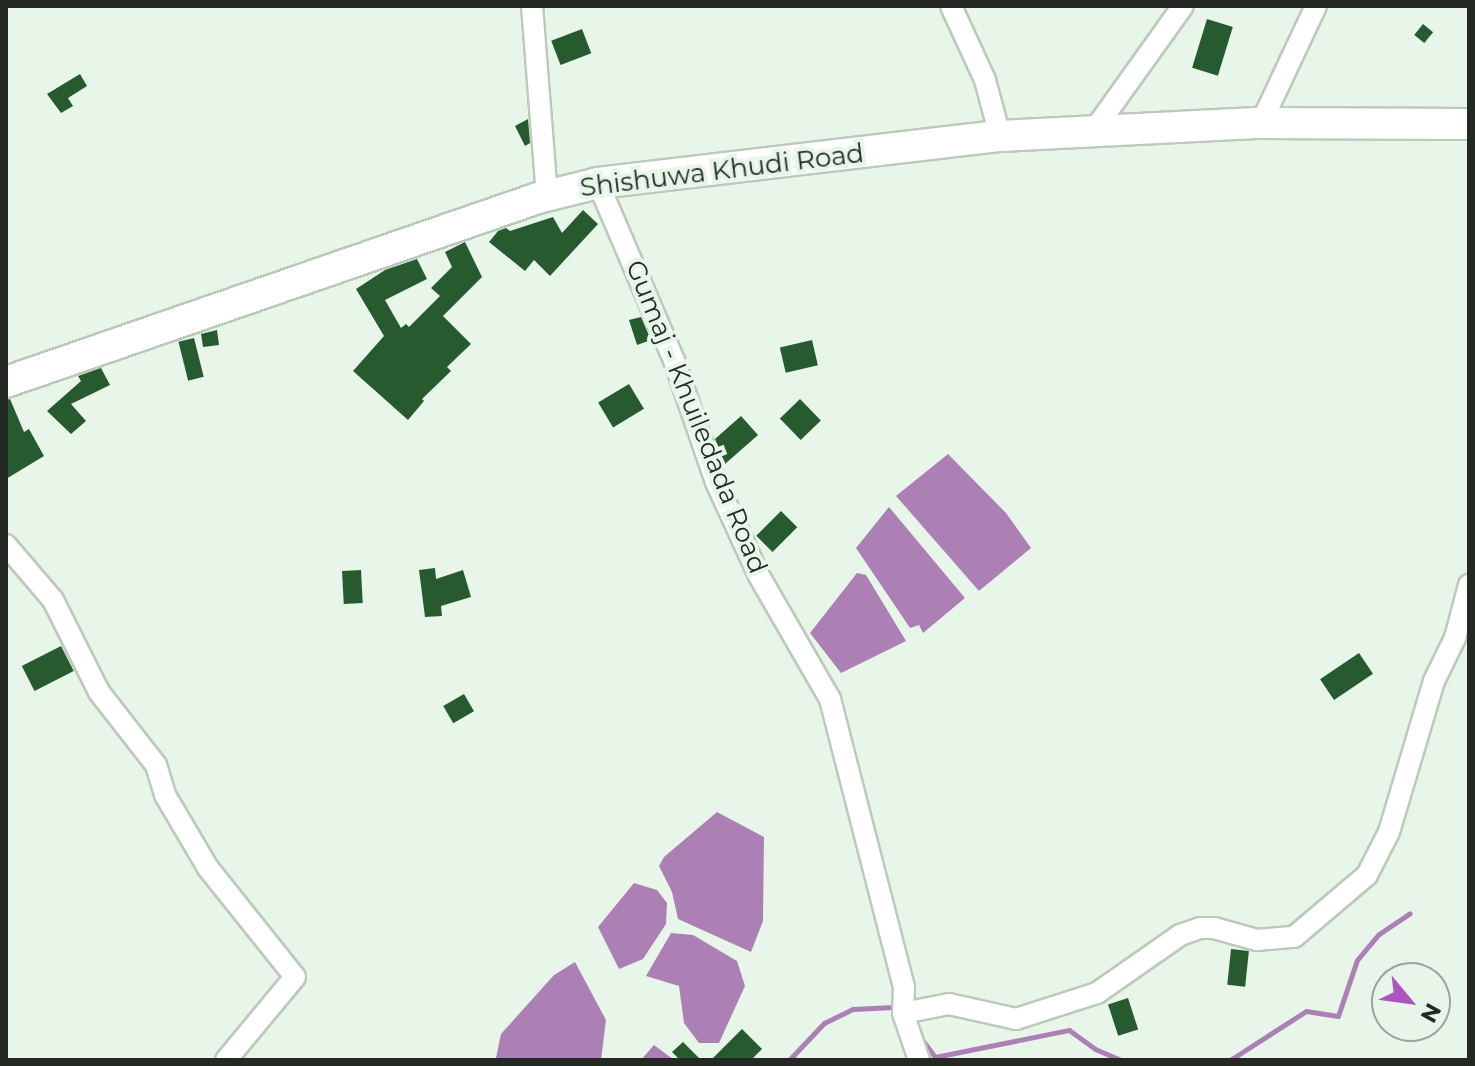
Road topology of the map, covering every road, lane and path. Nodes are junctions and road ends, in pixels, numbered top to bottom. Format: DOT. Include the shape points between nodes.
graph roads {
  1 [pos="532,6"];
  2 [pos="951,6"];
  3 [pos="1183,6"];
  4 [pos="1316,6"];
  5 [pos="1261,123"];
  6 [pos="1469,124"];
  7 [pos="1092,133"];
  8 [pos="1000,136"];
  9 [pos="598,183"];
  10 [pos="547,195"];
  11 [pos="6,382"];
  12 [pos="6,545"];
  13 [pos="1469,585"];
  14 [pos="903,1013"];
  15 [pos="226,1060"];
  16 [pos="919,1060"];
  1 -- 10 [label="street"];
  2 -- 8 [label="street" via="985,80"];
  3 -- 7 [label="street"];
  4 -- 5 [label="street"];
  5 -- 6 [label="main road, Shishuwa Khudi Road"];
  5 -- 7 [label="main road, Shishuwa Khudi Road"];
  7 -- 8 [label="main road, Shishuwa Khudi Road"];
  8 -- 9 [label="main road, Shishuwa Khudi Road"];
  9 -- 10 [label="main road, Shishuwa Khudi Road"];
  9 -- 14 [label="street, Gumaj - Khuiledada Road" via="675,363 716,482 759,576 830,699 904,987"];
  10 -- 11 [label="main road, Shishuwa Khudi Road"];
  12 -- 15 [label="street" via="53,600 99,692 156,765 165,795 208,868 295,977"];
  13 -- 14 [label="street" via="1389,832 1367,875 1294,937 1257,940 1200,928 1180,935 1097,993 1016,1019 949,1004"];
  14 -- 16 [label="street, Gumaj - Khuiledada Road"];
}
